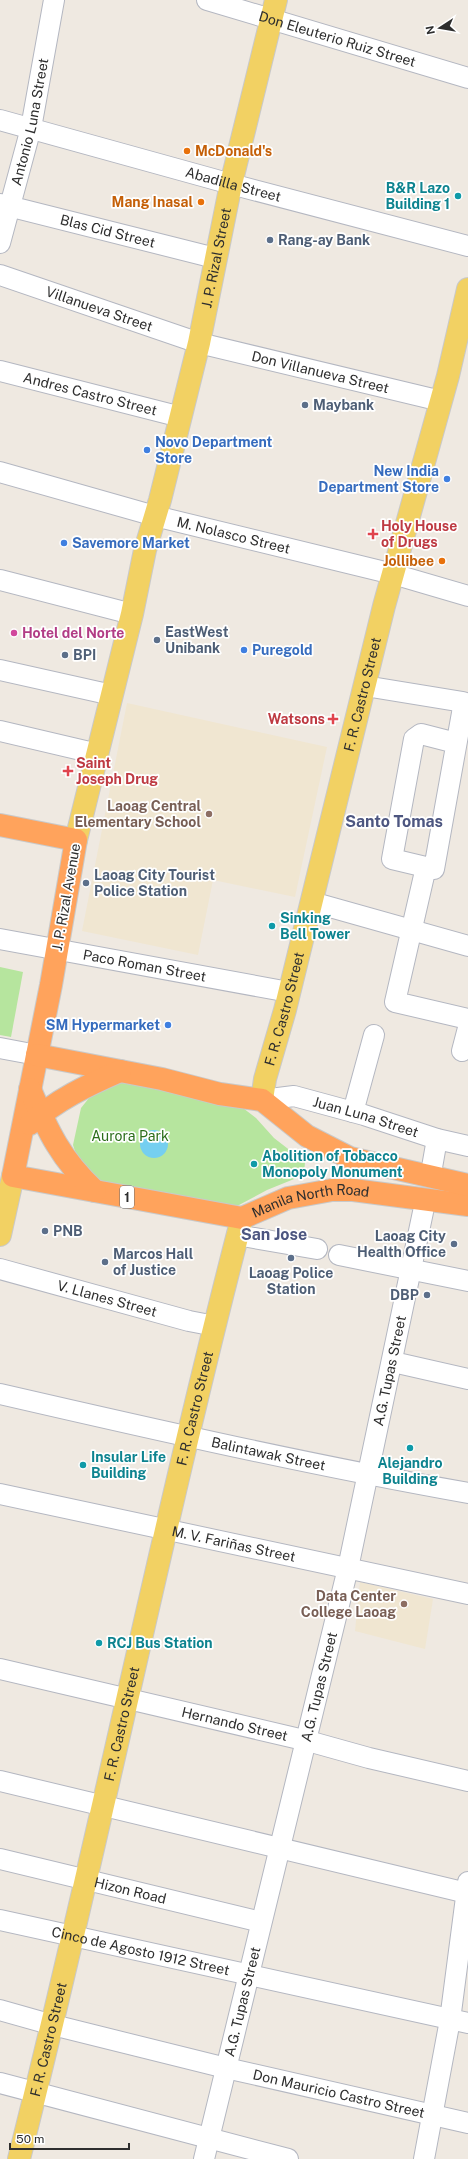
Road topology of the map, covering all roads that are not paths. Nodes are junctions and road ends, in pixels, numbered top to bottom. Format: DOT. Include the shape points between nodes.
graph roads {
  1 [pos="54,0"];
  2 [pos="207,0"];
  3 [pos="273,10"];
  4 [pos="468,78"];
  5 [pos="0,120"];
  6 [pos="31,128"];
  7 [pos="231,184"];
  8 [pos="5,205"];
  9 [pos="0,242"];
  10 [pos="468,246"];
  11 [pos="215,258"];
  12 [pos="0,275"];
  13 [pos="468,290"];
  14 [pos="199,343"];
  15 [pos="0,371"];
  16 [pos="441,401"];
  17 [pos="181,417"];
  18 [pos="0,472"];
  19 [pos="155,516"];
  20 [pos="393,574"];
  21 [pos="0,580"];
  22 [pos="468,596"];
  23 [pos="132,614"];
  24 [pos="0,670"];
  25 [pos="365,686"];
  26 [pos="112,695"];
  27 [pos="0,731"];
  28 [pos="456,743"];
  29 [pos="98,754"];
  30 [pos="0,825"];
  31 [pos="76,840"];
  32 [pos="426,867"];
  33 [pos="312,902"];
  34 [pos="412,930"];
  35 [pos="0,939"];
  36 [pos="468,946"];
  37 [pos="57,949"];
  38 [pos="289,992"];
  39 [pos="468,1020"];
  40 [pos="468,1028"];
  41 [pos="374,1035"];
  42 [pos="0,1048"];
  43 [pos="462,1051"];
  44 [pos="37,1055"];
  45 [pos="120,1071"];
  46 [pos="30,1089"];
  47 [pos="262,1100"];
  48 [pos="353,1112"];
  49 [pos="40,1114"];
  50 [pos="22,1131"];
  51 [pos="437,1140"];
  52 [pos="468,1146"];
  53 [pos="431,1173"];
  54 [pos="6,1175"];
  55 [pos="468,1186"];
  56 [pos="95,1191"];
  57 [pos="468,1205"];
  58 [pos="423,1212"];
  59 [pos="240,1226"];
  60 [pos="0,1235"];
  61 [pos="317,1249"];
  62 [pos="339,1254"];
  63 [pos="412,1268"];
  64 [pos="0,1269"];
  65 [pos="468,1281"];
  66 [pos="215,1326"];
  67 [pos="393,1362"];
  68 [pos="468,1379"];
  69 [pos="0,1394"];
  70 [pos="188,1437"];
  71 [pos="368,1475"];
  72 [pos="468,1493"];
  73 [pos="0,1494"];
  74 [pos="166,1528"];
  75 [pos="348,1568"];
  76 [pos="468,1594"];
  77 [pos="0,1669"];
  78 [pos="128,1699"];
  79 [pos="308,1741"];
  80 [pos="0,1781"];
  81 [pos="468,1781"];
  82 [pos="104,1807"];
  83 [pos="280,1849"];
  84 [pos="0,1859"];
  85 [pos="87,1878"];
  86 [pos="467,1888"];
  87 [pos="0,1920"];
  88 [pos="261,1922"];
  89 [pos="74,1935"];
  90 [pos="249,1976"];
  91 [pos="0,2010"];
  92 [pos="459,2021"];
  93 [pos="52,2025"];
  94 [pos="226,2068"];
  95 [pos="0,2083"];
  96 [pos="36,2093"];
  97 [pos="433,2116"];
  98 [pos="468,2123"];
  99 [pos="209,2138"];
  100 [pos="19,2159"];
  101 [pos="204,2159"];
  102 [pos="288,2159"];
  103 [pos="424,2159"];
  1 -- 6 [label="street, Antonio Luna Street"];
  2 -- 3 [label="street, Don Eleuterio Ruiz Street"];
  3 -- 4 [label="street, Don Eleuterio Ruiz Street"];
  3 -- 7 [label="main road, J. P. Rizal Street"];
  5 -- 6 [label="street, Abadilla Street"];
  6 -- 7 [label="street, Abadilla Street"];
  6 -- 8 [label="street, Antonio Luna Street"];
  7 -- 10 [label="street, Abadilla Street"];
  7 -- 11 [label="main road, J. P. Rizal Street"];
  8 -- 9 [label="street, Antonio Luna Street"];
  8 -- 11 [label="street, Blas Cid Street"];
  11 -- 14 [label="main road, J. P. Rizal Street"];
  12 -- 14 [label="street, Villanueva Street"];
  13 -- 16 [label="main road, F. R. Castro Street"];
  14 -- 16 [label="street, Don Villanueva Street"];
  14 -- 17 [label="main road, J. P. Rizal Street"];
  15 -- 17 [label="street, Andres Castro Street"];
  16 -- 20 [label="main road, F. R. Castro Street"];
  17 -- 19 [label="main road, J. P. Rizal Street"];
  18 -- 19 [label="street, M. Nolasco Street"];
  19 -- 20 [label="street, M. Nolasco Street"];
  19 -- 23 [label="main road, J. P. Rizal Avenue"];
  20 -- 22 [label="street, M. Nolasco Street"];
  20 -- 25 [label="main road, F. R. Castro Street"];
  21 -- 23 [label="street"];
  23 -- 26 [label="main road, J. P. Rizal Avenue"];
  24 -- 26 [label="street"];
  25 -- 28 [label="street" via="463,702"];
  25 -- 33 [label="main road, F. R. Castro Street"];
  26 -- 29 [label="main road, J. P. Rizal Avenue"];
  27 -- 29 [label="street"];
  28 -- 32 [label="street" via="434,869"];
  28 -- 32 [label="street" via="422,734 414,739 392,859"];
  29 -- 31 [label="main road, J. P. Rizal Avenue"];
  30 -- 31 [label="highway"];
  31 -- 37 [label="highway, J. P. Rizal Avenue"];
  32 -- 34 [label="street"];
  33 -- 34 [label="street"];
  33 -- 38 [label="main road, F. R. Castro Street"];
  34 -- 36 [label="street"];
  34 -- 39 [label="street" via="395,1002"];
  35 -- 37 [label="street, Paco Roman Street"];
  37 -- 38 [label="street, Paco Roman Street"];
  37 -- 44 [label="highway, J. P. Rizal Avenue"];
  38 -- 47 [label="main road, F. R. Castro Street" via="265,1079"];
  40 -- 43 [label="street"];
  41 -- 48 [label="street"];
  42 -- 44 [label="street"];
  44 -- 45 [label="highway"];
  44 -- 46 [label="highway, J. P. Rizal Avenue"];
  45 -- 47 [label="highway" via="220,1094"];
  45 -- 49 [label="highway" via="76,1090"];
  46 -- 49 [label="highway"];
  46 -- 50 [label="highway, J. P. Rizal Avenue"];
  47 -- 48 [label="street, Juan Luna Street" via="294,1096"];
  47 -- 55 [label="highway" via="307,1136 338,1153"];
  48 -- 51 [label="street, Juan Luna Street"];
  49 -- 50 [label="highway"];
  49 -- 56 [label="highway" via="59,1151 74,1172"];
  50 -- 54 [label="highway, J. P. Rizal Avenue"];
  51 -- 52 [label="street, Juan Luna Street"];
  51 -- 53 [label="street"];
  54 -- 56 [label="highway, Manila North Road / 1"];
  54 -- 60 [label="main road, J. P. Rizal Avenue"];
  56 -- 59 [label="highway, Manila North Road / 1"];
  57 -- 59 [label="highway, Manila North Road" via="353,1190 332,1190 288,1198"];
  58 -- 63 [label="street, A.G. Tupas Street"];
  59 -- 61 [label="street"];
  59 -- 66 [label="main road, F. R. Castro Street"];
  62 -- 63 [label="street"];
  63 -- 65 [label="street"];
  63 -- 67 [label="street, A.G. Tupas Street"];
  64 -- 66 [label="street, V. Llanes Street"];
  66 -- 70 [label="main road, F. R. Castro Street"];
  67 -- 68 [label="street"];
  67 -- 71 [label="street, A.G. Tupas Street"];
  69 -- 70 [label="street, Balintawak Street"];
  70 -- 71 [label="street, Balintawak Street"];
  70 -- 74 [label="main road, F. R. Castro Street"];
  71 -- 72 [label="street, Balintawak Street"];
  71 -- 75 [label="street, A.G. Tupas Street"];
  73 -- 74 [label="street, M. V. Fariñas Street"];
  74 -- 75 [label="street, M. V. Fariñas Street"];
  74 -- 78 [label="main road, F. R. Castro Street"];
  75 -- 76 [label="street, M. V. Fariñas Street"];
  75 -- 79 [label="street, A.G. Tupas Street"];
  77 -- 78 [label="street, Hernando Street"];
  78 -- 79 [label="street, Hernando Street"];
  78 -- 82 [label="main road, F. R. Castro Street"];
  79 -- 81 [label="street, Hernando Street"];
  79 -- 83 [label="street, A.G. Tupas Street"];
  80 -- 82 [label="street"];
  82 -- 83 [label="street"];
  82 -- 85 [label="main road, F. R. Castro Street"];
  83 -- 86 [label="street"];
  83 -- 88 [label="street, A.G. Tupas Street"];
  84 -- 85 [label="street, Hizon Road"];
  85 -- 88 [label="street, Hizon Road"];
  85 -- 89 [label="main road, F. R. Castro Street"];
  86 -- 92 [label="street"];
  87 -- 89 [label="street, Cinco de Agosto 1912 Street"];
  88 -- 90 [label="street, A.G. Tupas Street"];
  89 -- 90 [label="street, Cinco de Agosto 1912 Street"];
  89 -- 93 [label="main road, F. R. Castro Street"];
  90 -- 92 [label="street, Cinco de Agosto 1912 Street"];
  90 -- 94 [label="street, A.G. Tupas Street"];
  91 -- 93 [label="street, Don Mauricio Castro Street"];
  92 -- 97 [label="street"];
  93 -- 94 [label="street, Don Mauricio Castro Street"];
  93 -- 96 [label="main road, F. R. Castro Street"];
  94 -- 97 [label="street, Don Mauricio Castro Street"];
  94 -- 99 [label="street, A.G. Tupas Street"];
  95 -- 96 [label="street"];
  96 -- 99 [label="street"];
  96 -- 100 [label="main road, F. R. Castro Street"];
  97 -- 98 [label="street, Don Mauricio Castro Street"];
  97 -- 103 [label="street"];
  99 -- 101 [label="street, A.G. Tupas Street"];
  99 -- 102 [label="street"];
}
